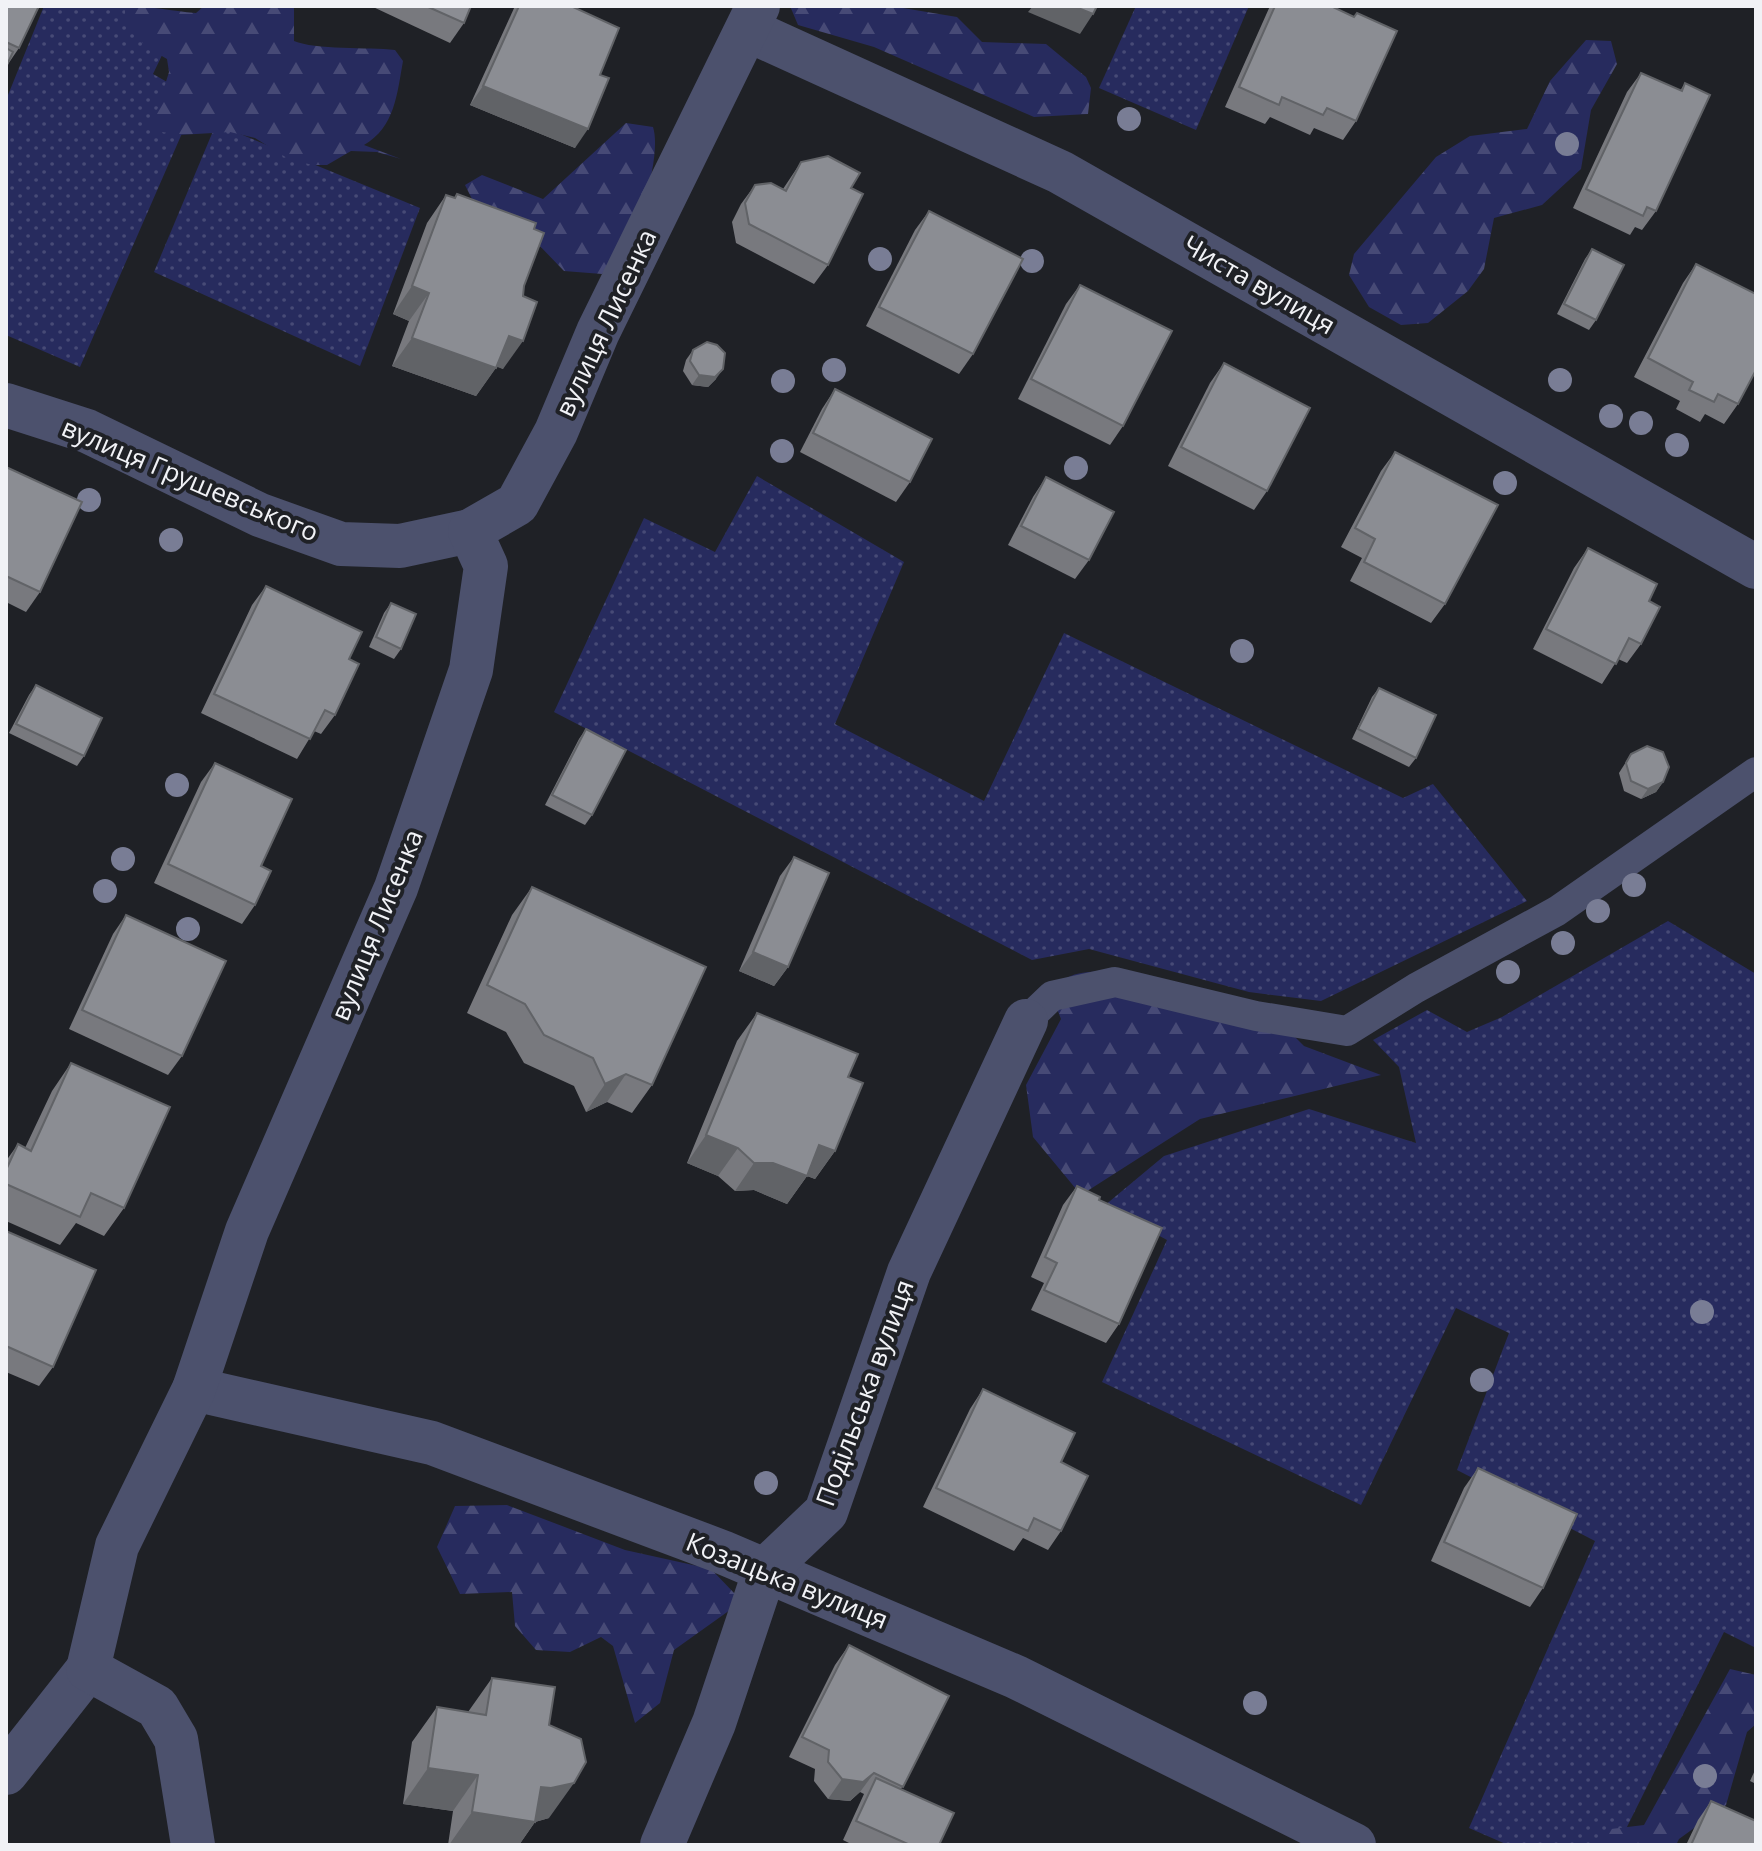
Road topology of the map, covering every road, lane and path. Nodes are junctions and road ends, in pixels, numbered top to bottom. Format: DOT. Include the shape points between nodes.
graph roads {
  1 [pos="753,18"];
  2 [pos="6,405"];
  3 [pos="470,531"];
  4 [pos="1756,567"];
  5 [pos="1756,772"];
  6 [pos="1026,1021"];
  7 [pos="194,1389"];
  8 [pos="765,1570"];
  9 [pos="88,1669"];
  10 [pos="6,1773"];
  11 [pos="193,1845"];
  12 [pos="662,1845"];
  13 [pos="1354,1845"];
  1 -- 3 [label="street, вулиця Лисенка" via="517,504"];
  1 -- 4 [label="street, Чиста вулиця" via="1060,172"];
  2 -- 3 [label="street, вулиця Грушевського" via="87,431 260,515 341,544 400,546"];
  3 -- 7 [label="street, вулиця Лисенка" via="486,566 471,670 396,888 247,1231"];
  5 -- 6 [label="lane" via="1557,911 1347,1031 1256,1016 1115,982 1052,996"];
  6 -- 8 [label="street, Подільська вулиця" via="909,1272 826,1512"];
  7 -- 8 [label="street, Козацька вулиця" via="432,1443"];
  7 -- 9 [label="street, вулиця Лисенка" via="117,1546"];
  8 -- 12 [label="street, Подільська вулиця" via="714,1723"];
  8 -- 13 [label="street, Козацька вулиця" via="1016,1677"];
  9 -- 10 [label="street"];
  9 -- 11 [label="street" via="157,1707 176,1739"];
}
